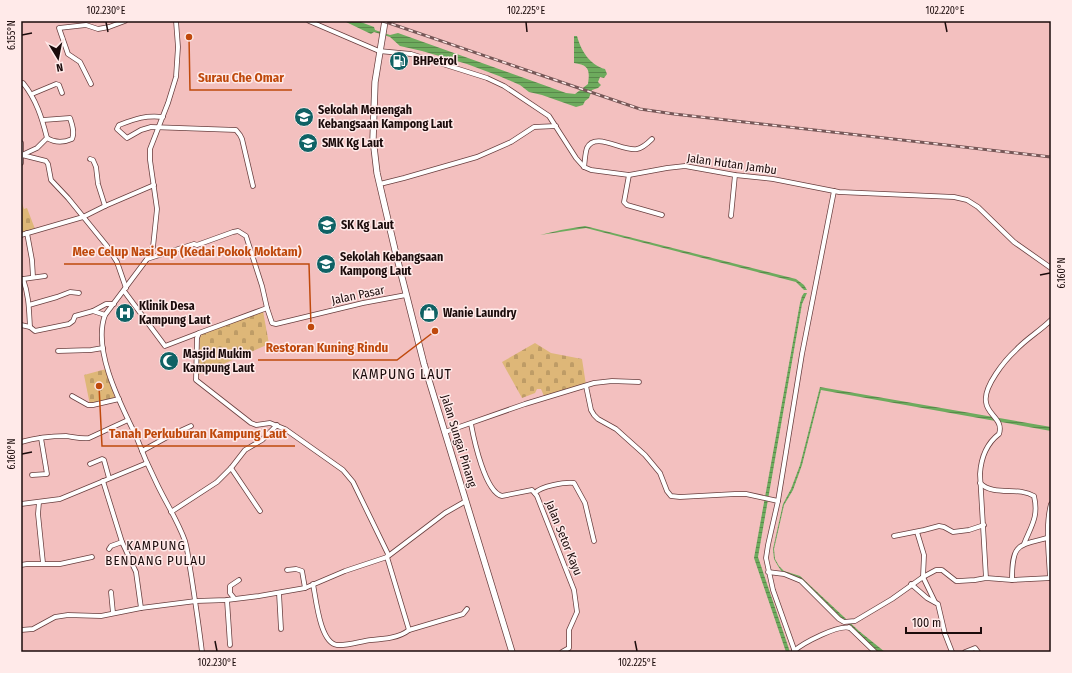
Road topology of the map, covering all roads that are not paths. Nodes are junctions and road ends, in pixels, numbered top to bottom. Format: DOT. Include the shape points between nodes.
graph roads {
  1 [pos="125,21"];
  2 [pos="176,21"];
  3 [pos="309,21"];
  4 [pos="385,21"];
  5 [pos="379,51"];
  6 [pos="21,84"];
  7 [pos="91,84"];
  8 [pos="62,93"];
  9 [pos="32,94"];
  10 [pos="163,117"];
  11 [pos="43,120"];
  12 [pos="556,126"];
  13 [pos="158,127"];
  14 [pos="47,138"];
  15 [pos="652,139"];
  16 [pos="21,143"];
  17 [pos="22,155"];
  18 [pos="90,159"];
  19 [pos="21,163"];
  20 [pos="584,166"];
  21 [pos="629,175"];
  22 [pos="736,175"];
  23 [pos="380,184"];
  24 [pos="154,185"];
  25 [pos="253,186"];
  26 [pos="834,191"];
  27 [pos="105,206"];
  28 [pos="662,215"];
  29 [pos="731,216"];
  30 [pos="83,217"];
  31 [pos="27,233"];
  32 [pos="21,235"];
  33 [pos="147,259"];
  34 [pos="1051,268"];
  35 [pos="45,276"];
  36 [pos="33,277"];
  37 [pos="22,279"];
  38 [pos="125,290"];
  39 [pos="79,293"];
  40 [pos="406,295"];
  41 [pos="29,304"];
  42 [pos="114,304"];
  43 [pos="267,308"];
  44 [pos="93,311"];
  45 [pos="105,315"];
  46 [pos="1051,320"];
  47 [pos="21,325"];
  48 [pos="30,327"];
  49 [pos="199,333"];
  50 [pos="103,348"];
  51 [pos="58,350"];
  52 [pos="639,382"];
  53 [pos="586,386"];
  54 [pos="72,396"];
  55 [pos="119,399"];
  56 [pos="128,420"];
  57 [pos="471,424"];
  58 [pos="277,425"];
  59 [pos="192,426"];
  60 [pos="445,432"];
  61 [pos="41,438"];
  62 [pos="21,442"];
  63 [pos="142,451"];
  64 [pos="147,462"];
  65 [pos="90,464"];
  66 [pos="231,468"];
  67 [pos="32,475"];
  68 [pos="109,478"];
  69 [pos="102,481"];
  70 [pos="980,483"];
  71 [pos="535,493"];
  72 [pos="466,501"];
  73 [pos="778,501"];
  74 [pos="39,502"];
  75 [pos="21,504"];
  76 [pos="1051,504"];
  77 [pos="260,511"];
  78 [pos="171,512"];
  79 [pos="984,525"];
  80 [pos="917,532"];
  81 [pos="894,536"];
  82 [pos="1049,538"];
  83 [pos="594,541"];
  84 [pos="122,542"];
  85 [pos="1024,544"];
  86 [pos="110,549"];
  87 [pos="92,557"];
  88 [pos="387,557"];
  89 [pos="43,563"];
  90 [pos="21,565"];
  91 [pos="287,570"];
  92 [pos="768,572"];
  93 [pos="923,577"];
  94 [pos="986,578"];
  95 [pos="1051,578"];
  96 [pos="239,580"];
  97 [pos="1012,580"];
  98 [pos="313,584"];
  99 [pos="912,584"];
  100 [pos="306,588"];
  101 [pos="111,592"];
  102 [pos="279,593"];
  103 [pos="234,598"];
  104 [pos="227,600"];
  105 [pos="196,601"];
  106 [pos="935,602"];
  107 [pos="141,608"];
  108 [pos="467,609"];
  109 [pos="113,613"];
  110 [pos="843,621"];
  111 [pos="850,628"];
  112 [pos="21,630"];
  113 [pos="281,630"];
  114 [pos="410,630"];
  115 [pos="230,645"];
  116 [pos="795,651"];
  117 [pos="202,652"];
  118 [pos="512,652"];
  119 [pos="562,652"];
  120 [pos="875,652"];
  121 [pos="952,652"];
  122 [pos="965,652"];
  123 [pos="978,652"];
  1 -- 7 [label="street" via="98,29 86,25 59,28 68,54 80,62"];
  2 -- 10 [label="street" via="177,64 173,88"];
  3 -- 5 [label="street"];
  4 -- 5 [label="street, Jalan Sungai Pinang"];
  5 -- 12 [label="street" via="412,54 487,78 512,90 542,110"];
  5 -- 23 [label="street, Jalan Sungai Pinang" via="373,139"];
  6 -- 9 [label="street" via="23,83"];
  8 -- 9 [label="street" via="56,84"];
  9 -- 11 [label="street"];
  10 -- 13 [label="street"];
  10 -- 13 [label="street" via="144,116 117,128 127,138 141,130"];
  11 -- 14 [label="street"];
  11 -- 14 [label="street" via="70,118 74,135 72,139 57,143"];
  12 -- 20 [label="street"];
  12 -- 23 [label="street" via="534,128 511,142 477,157"];
  13 -- 24 [label="street" via="150,149"];
  13 -- 25 [label="street" via="236,130 242,139"];
  14 -- 17 [label="street" via="37,148"];
  15 -- 20 [label="street" via="636,150 603,142 591,142 586,150"];
  16 -- 17 [label="street"];
  17 -- 19 [label="street"];
  17 -- 30 [label="street" via="46,161 51,180"];
  18 -- 27 [label="street" via="96,167"];
  20 -- 21 [label="street, Jalan Hutan Jambu" via="591,170"];
  21 -- 22 [label="street, Jalan Hutan Jambu" via="685,166"];
  21 -- 28 [label="street" via="624,202"];
  22 -- 26 [label="street, Jalan Hutan Jambu" via="773,179"];
  22 -- 29 [label="street"];
  23 -- 40 [label="street, Jalan Sungai Pinang"];
  24 -- 27 [label="street"];
  24 -- 33 [label="street" via="156,232"];
  26 -- 34 [label="street, Jalan Hutan Jambu" via="954,197 967,200 978,207 1014,242"];
  26 -- 73 [label="street" via="802,354"];
  27 -- 30 [label="street"];
  30 -- 31 [label="street"];
  30 -- 38 [label="street" via="117,262"];
  31 -- 32 [label="street"];
  31 -- 36 [label="street"];
  33 -- 38 [label="street"];
  33 -- 43 [label="street, Jalan Pasar" via="238,230 246,236"];
  35 -- 36 [label="street"];
  36 -- 37 [label="street"];
  37 -- 41 [label="street"];
  38 -- 42 [label="street"];
  38 -- 49 [label="street" via="165,346"];
  39 -- 41 [label="street" via="70,292 57,298"];
  40 -- 43 [label="street, Jalan Pasar" via="276,324 272,323"];
  40 -- 60 [label="street, Jalan Sungai Pinang"];
  41 -- 48 [label="street"];
  42 -- 44 [label="street" via="106,304"];
  42 -- 45 [label="street"];
  43 -- 49 [label="street"];
  44 -- 45 [label="street"];
  44 -- 48 [label="street" via="75,316 69,324 34,330"];
  45 -- 50 [label="street" via="101,332"];
  46 -- 70 [label="street" via="1016,349 989,385 986,402 988,409 1000,423 999,434 989,443 982,459"];
  47 -- 48 [label="street"];
  49 -- 58 [label="street" via="196,380 250,423"];
  50 -- 51 [label="street"];
  50 -- 55 [label="street"];
  52 -- 53 [label="street" via="598,382"];
  53 -- 57 [label="street" via="525,404"];
  53 -- 73 [label="street" via="594,415 645,455 660,473 671,496 735,494"];
  54 -- 55 [label="street" via="94,406"];
  55 -- 56 [label="street"];
  56 -- 61 [label="street" via="89,438"];
  56 -- 63 [label="street"];
  57 -- 60 [label="street"];
  57 -- 71 [label="street, Jalan Setor Kayu" via="484,474 495,492 502,496 532,490"];
  58 -- 66 [label="street" via="262,440 245,450"];
  58 -- 88 [label="street" via="343,470 353,482 388,554"];
  59 -- 63 [label="street"];
  60 -- 72 [label="street, Jalan Sungai Pinang"];
  61 -- 62 [label="street"];
  61 -- 67 [label="street" via="48,474"];
  63 -- 64 [label="street"];
  64 -- 68 [label="street"];
  64 -- 78 [label="street"];
  65 -- 68 [label="street" via="104,460"];
  66 -- 77 [label="street"];
  66 -- 78 [label="street" via="217,482"];
  68 -- 69 [label="street"];
  69 -- 74 [label="street" via="60,499"];
  69 -- 84 [label="street"];
  70 -- 79 [label="street"];
  70 -- 85 [label="street" via="992,490 1023,492 1034,496 1034,522"];
  71 -- 83 [label="street" via="541,488 574,483 585,503"];
  71 -- 119 [label="street, Jalan Setor Kayu" via="576,600 577,612 568,630 569,648"];
  72 -- 88 [label="street" via="445,513"];
  72 -- 118 [label="street, Jalan Sungai Pinang"];
  73 -- 92 [label="street" via="767,552"];
  74 -- 75 [label="street"];
  74 -- 89 [label="street"];
  76 -- 82 [label="street"];
  78 -- 105 [label="street" via="182,532"];
  79 -- 80 [label="street" via="963,531 953,532 941,526"];
  79 -- 94 [label="street"];
  80 -- 81 [label="street"];
  80 -- 93 [label="street" via="924,555"];
  82 -- 85 [label="street"];
  82 -- 95 [label="street"];
  84 -- 86 [label="street" via="111,546"];
  84 -- 107 [label="street" via="136,572"];
  85 -- 97 [label="street" via="1013,555"];
  87 -- 89 [label="street" via="60,564"];
  88 -- 98 [label="street"];
  88 -- 114 [label="street"];
  89 -- 90 [label="street"];
  91 -- 100 [label="street" via="302,571"];
  92 -- 110 [label="street" via="784,574 801,581"];
  92 -- 116 [label="street"];
  93 -- 94 [label="street" via="939,569 956,581"];
  93 -- 99 [label="street"];
  93 -- 106 [label="street"];
  94 -- 97 [label="street"];
  95 -- 97 [label="street"];
  96 -- 103 [label="street" via="230,586"];
  98 -- 100 [label="street"];
  98 -- 114 [label="street" via="323,632 334,644 386,638"];
  99 -- 106 [label="street"];
  99 -- 110 [label="street" via="865,616 851,622"];
  100 -- 102 [label="street"];
  101 -- 109 [label="street"];
  102 -- 103 [label="street"];
  102 -- 113 [label="street"];
  103 -- 104 [label="street"];
  104 -- 105 [label="street"];
  104 -- 115 [label="street"];
  105 -- 107 [label="street"];
  105 -- 117 [label="street"];
  106 -- 121 [label="street" via="940,607 945,634"];
  107 -- 109 [label="street"];
  108 -- 114 [label="street" via="463,614"];
  109 -- 112 [label="street" via="101,616 62,616 33,629"];
  110 -- 111 [label="street"];
  111 -- 116 [label="street" via="839,628 800,646"];
  111 -- 120 [label="street"];
  122 -- 123 [label="street" via="975,648"];
}
